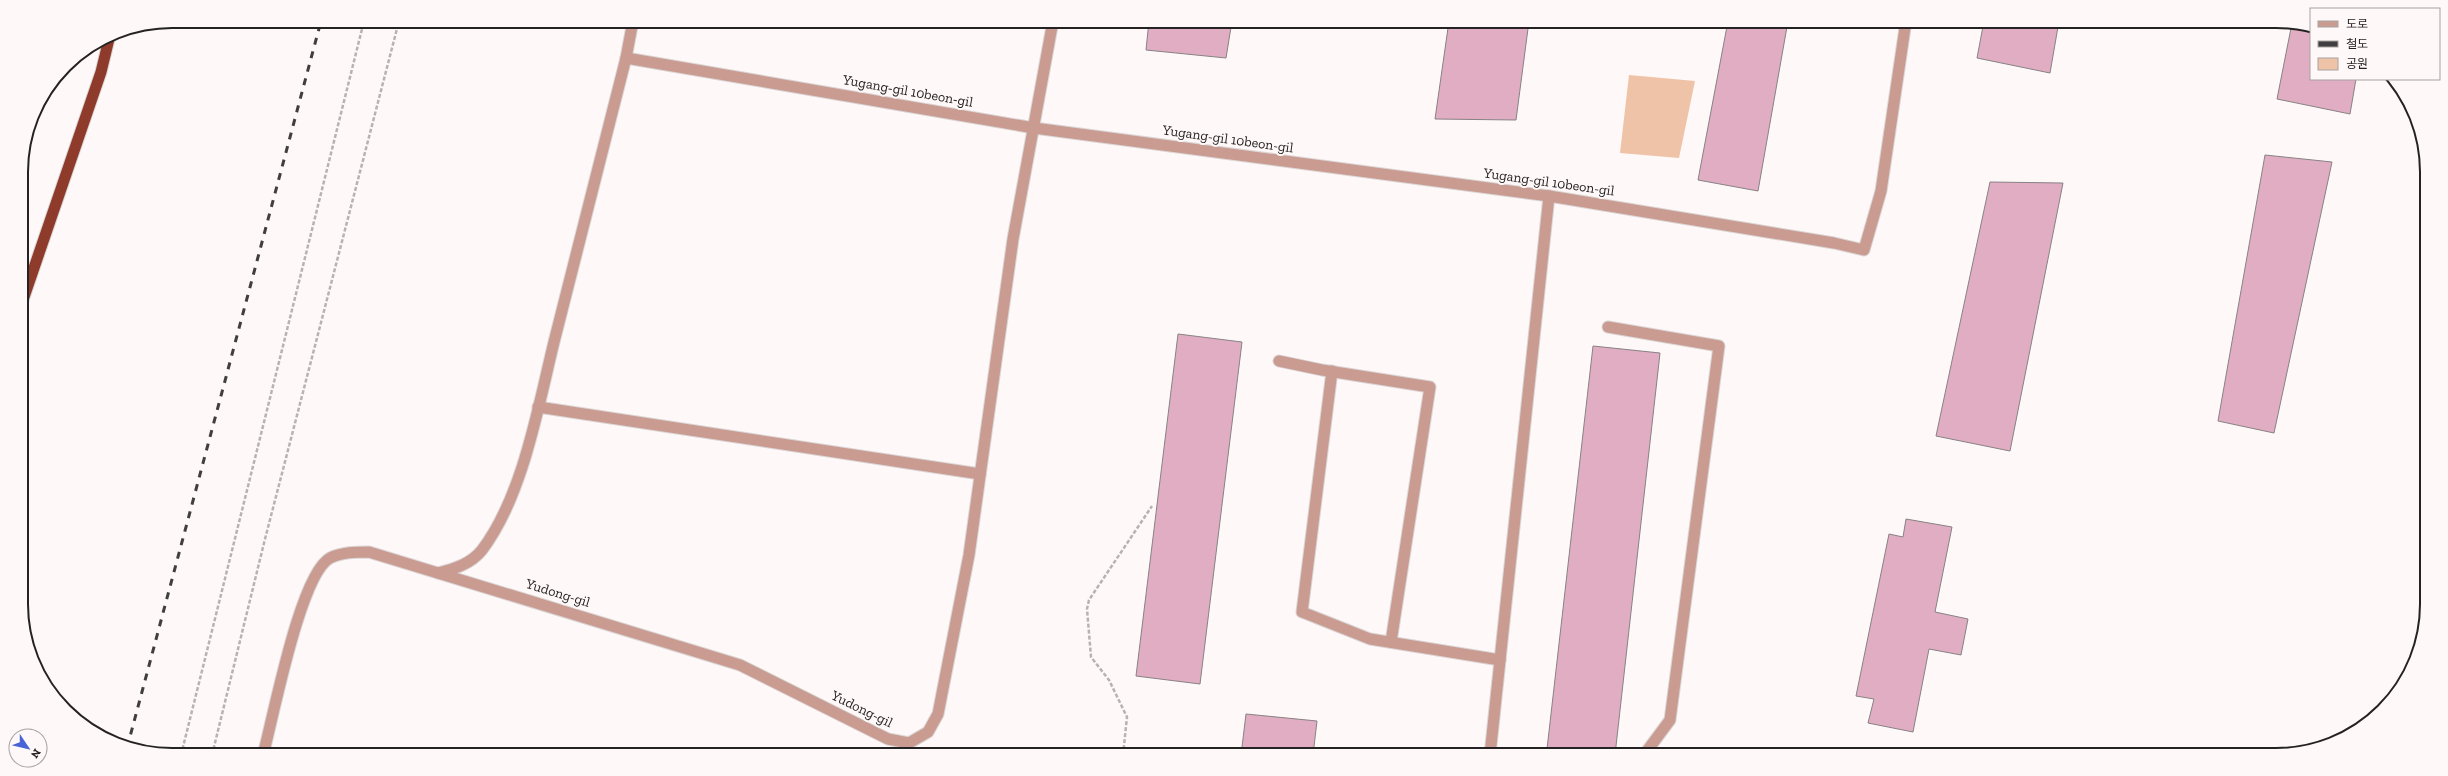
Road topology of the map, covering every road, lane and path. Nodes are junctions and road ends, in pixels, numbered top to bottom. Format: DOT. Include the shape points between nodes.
graph roads {
  1 [pos="362,28"];
  2 [pos="397,28"];
  3 [pos="632,28"];
  4 [pos="1052,28"];
  5 [pos="1905,28"];
  6 [pos="108,43"];
  7 [pos="626,58"];
  8 [pos="1034,128"];
  9 [pos="1549,196"];
  10 [pos="28,285"];
  11 [pos="1608,327"];
  12 [pos="1279,361"];
  13 [pos="1332,372"];
  14 [pos="538,407"];
  15 [pos="980,474"];
  16 [pos="1152,506"];
  17 [pos="438,573"];
  18 [pos="1391,642"];
  19 [pos="1500,660"];
  20 [pos="183,748"];
  21 [pos="214,748"];
  22 [pos="265,748"];
  23 [pos="1124,748"];
  24 [pos="1491,748"];
  25 [pos="1649,748"];
  1 -- 20 [label="path"];
  2 -- 21 [label="path"];
  3 -- 7 [label="street"];
  4 -- 8 [label="street, Yudong-gil"];
  5 -- 9 [label="street, Yugang-gil 10beon-gil" via="1881,191 1864,250 1834,242"];
  6 -- 10 [label="highway" via="101,72"];
  7 -- 8 [label="street, Yugang-gil 10beon-gil"];
  7 -- 14 [label="street"];
  8 -- 9 [label="street, Yugang-gil 10beon-gil"];
  8 -- 15 [label="street, Yudong-gil" via="1013,239"];
  9 -- 19 [label="street"];
  11 -- 25 [label="street" via="1719,346 1670,720"];
  12 -- 13 [label="street"];
  13 -- 18 [label="street" via="1302,612 1370,638"];
  13 -- 18 [label="street" via="1430,387"];
  14 -- 15 [label="street"];
  14 -- 17 [label="street" via="512,493 492,535 481,552 461,567"];
  15 -- 17 [label="street, Yudong-gil" via="970,555 938,714 928,732 909,743 888,739 740,665"];
  16 -- 23 [label="path" via="1089,600 1087,609 1091,657 1109,680 1127,717"];
  17 -- 22 [label="street, Yudong-gil" via="369,552 349,552 329,558 313,578 303,606"];
  18 -- 19 [label="street"];
  19 -- 24 [label="street"];
}
